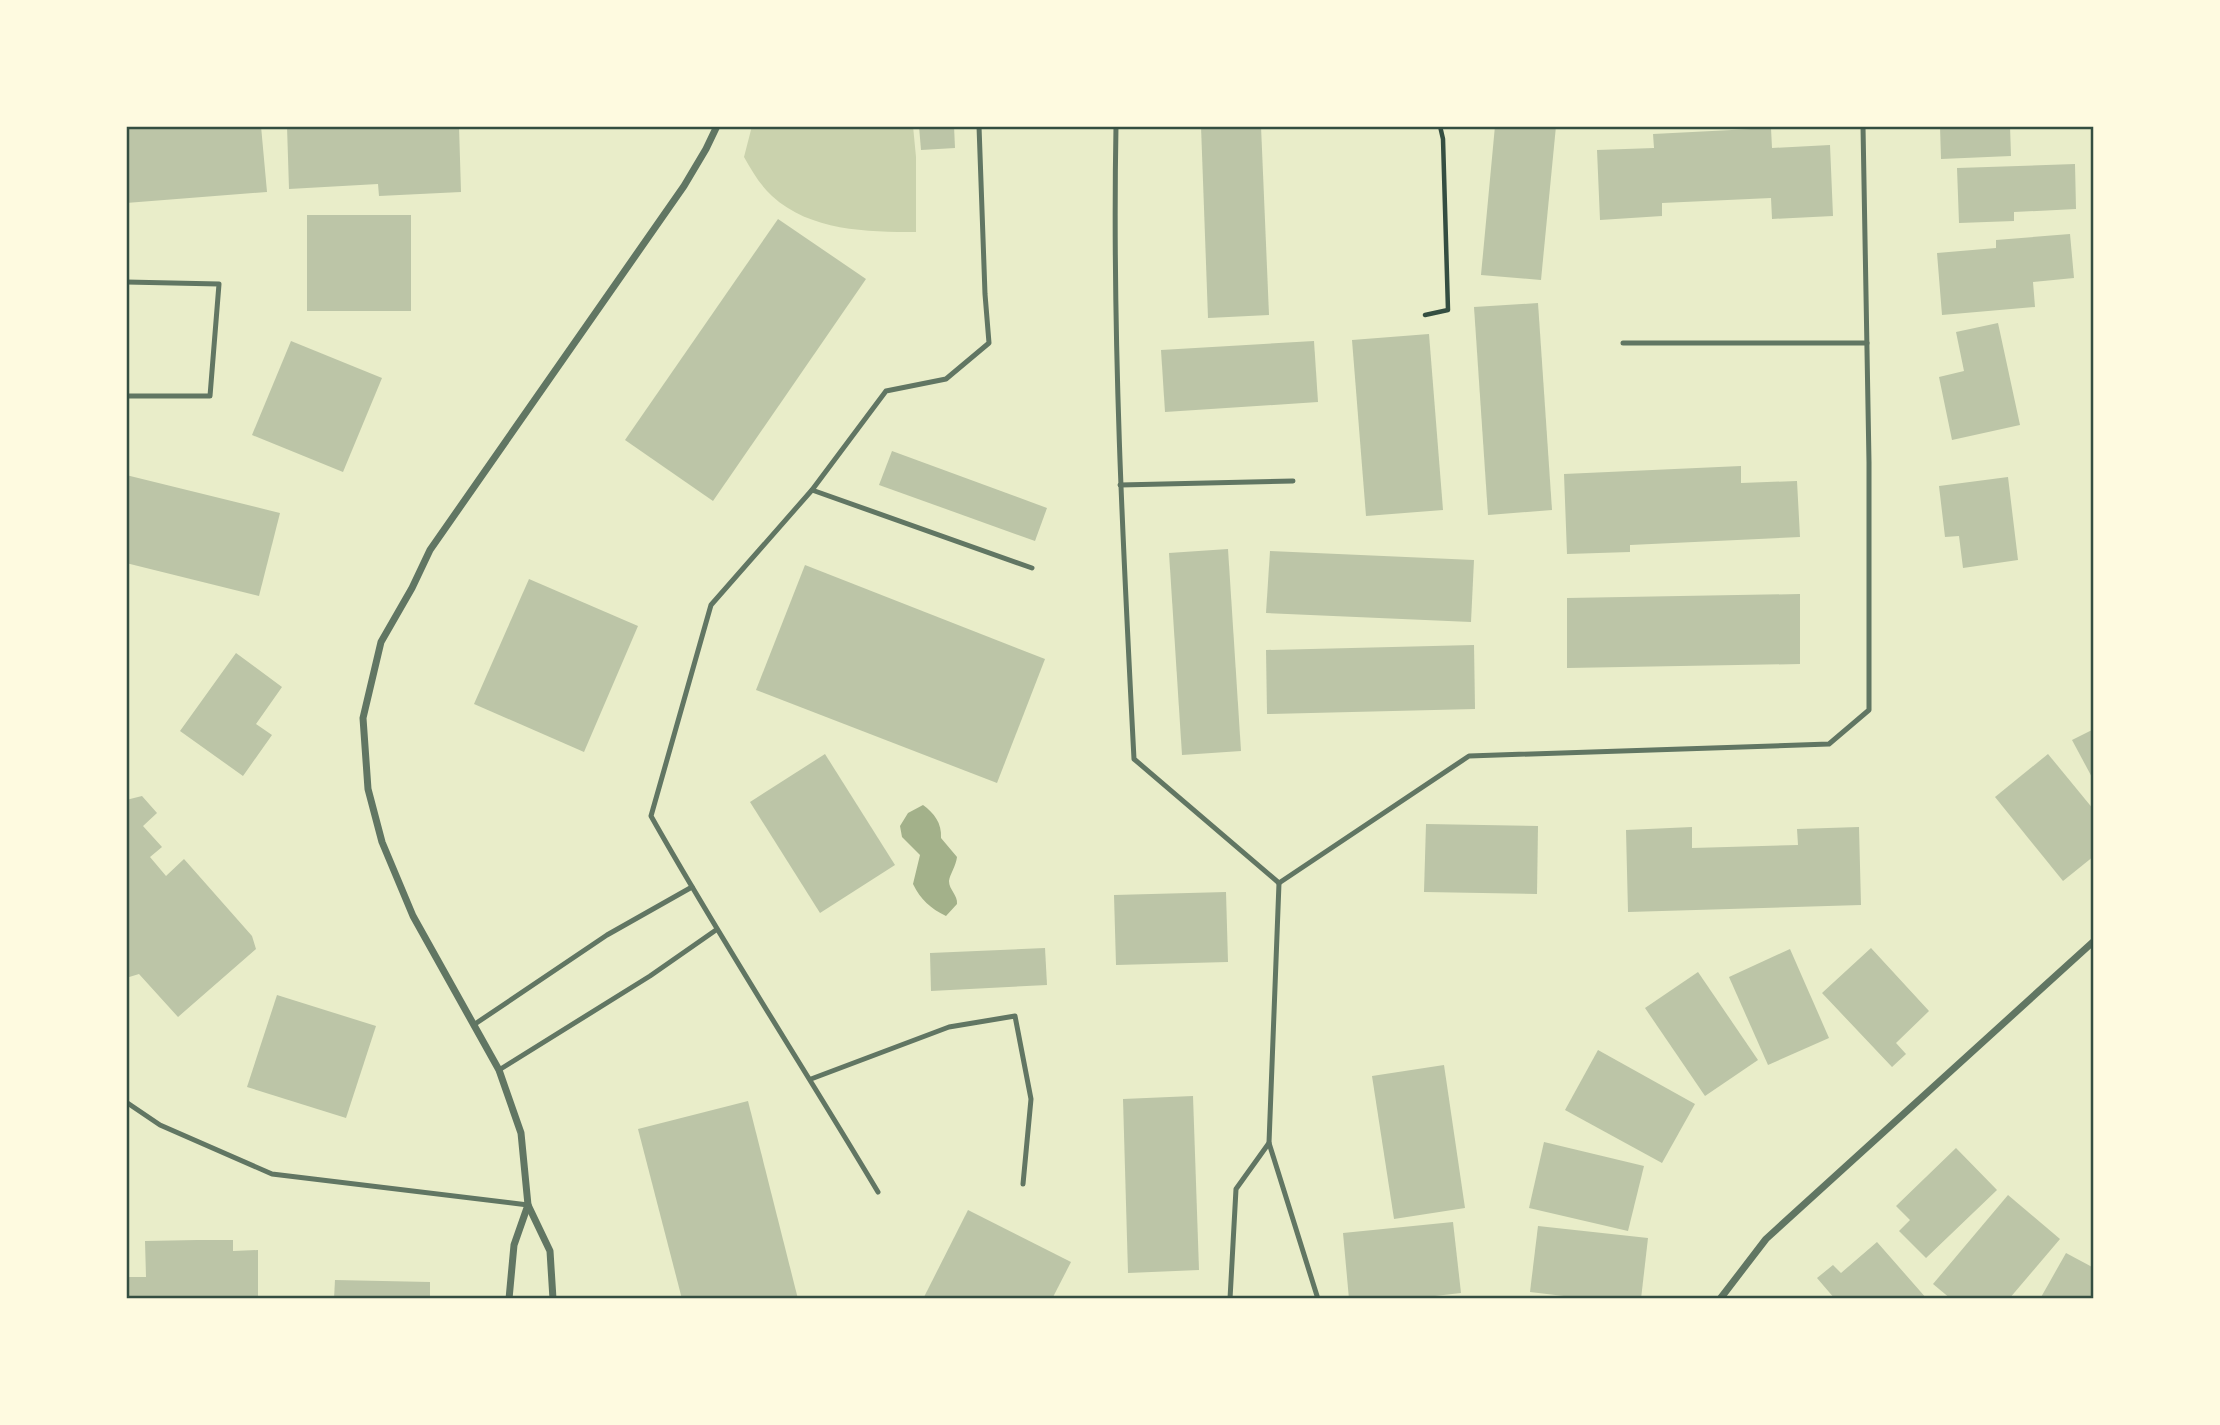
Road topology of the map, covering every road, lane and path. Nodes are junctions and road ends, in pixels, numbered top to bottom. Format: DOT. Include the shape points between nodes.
graph roads {
  1 [pos="717,126"];
  2 [pos="979,126"];
  3 [pos="1116,126"];
  4 [pos="1440,126"];
  5 [pos="1863,126"];
  6 [pos="126,282"];
  7 [pos="1425,315"];
  8 [pos="1623,343"];
  9 [pos="1867,343"];
  10 [pos="126,396"];
  11 [pos="1293,481"];
  12 [pos="1121,485"];
  13 [pos="812,489"];
  14 [pos="1032,568"];
  15 [pos="1279,883"];
  16 [pos="692,887"];
  17 [pos="716,930"];
  18 [pos="2094,941"];
  19 [pos="475,1024"];
  20 [pos="499,1070"];
  21 [pos="811,1079"];
  22 [pos="126,1102"];
  23 [pos="1269,1143"];
  24 [pos="1023,1184"];
  25 [pos="878,1192"];
  26 [pos="528,1205"];
  27 [pos="509,1299"];
  28 [pos="553,1299"];
  29 [pos="1230,1299"];
  30 [pos="1318,1299"];
  31 [pos="1720,1299"];
  1 -- 19 [label="street" via="684,186 430,550 381,642 363,718 368,789 382,842 413,916"];
  2 -- 13 [label="lane" via="989,343 946,379 886,391"];
  3 -- 12 [label="lane" via="1114,239"];
  4 -- 7 [label="path" via="1448,310"];
  5 -- 9 [label="lane"];
  6 -- 10 [label="lane" via="219,284 210,396"];
  8 -- 9 [label="lane"];
  9 -- 15 [label="lane" via="1869,710 1829,744 1469,756"];
  11 -- 12 [label="lane"];
  12 -- 15 [label="lane" via="1134,759"];
  13 -- 14 [label="lane"];
  13 -- 16 [label="lane" via="710,605 651,816"];
  15 -- 23 [label="lane"];
  16 -- 17 [label="lane"];
  16 -- 19 [label="lane" via="607,935"];
  17 -- 20 [label="lane"];
  17 -- 21 [label="lane"];
  18 -- 31 [label="street" via="1766,1239"];
  19 -- 20 [label="street"];
  20 -- 26 [label="street" via="521,1133"];
  21 -- 24 [label="lane" via="948,1027 1015,1016 1031,1099"];
  21 -- 25 [label="lane"];
  22 -- 26 [label="lane" via="160,1125 272,1174"];
  23 -- 29 [label="lane" via="1236,1189"];
  23 -- 30 [label="lane"];
  26 -- 27 [label="street" via="513,1245"];
  26 -- 28 [label="street" via="550,1251"];
}
